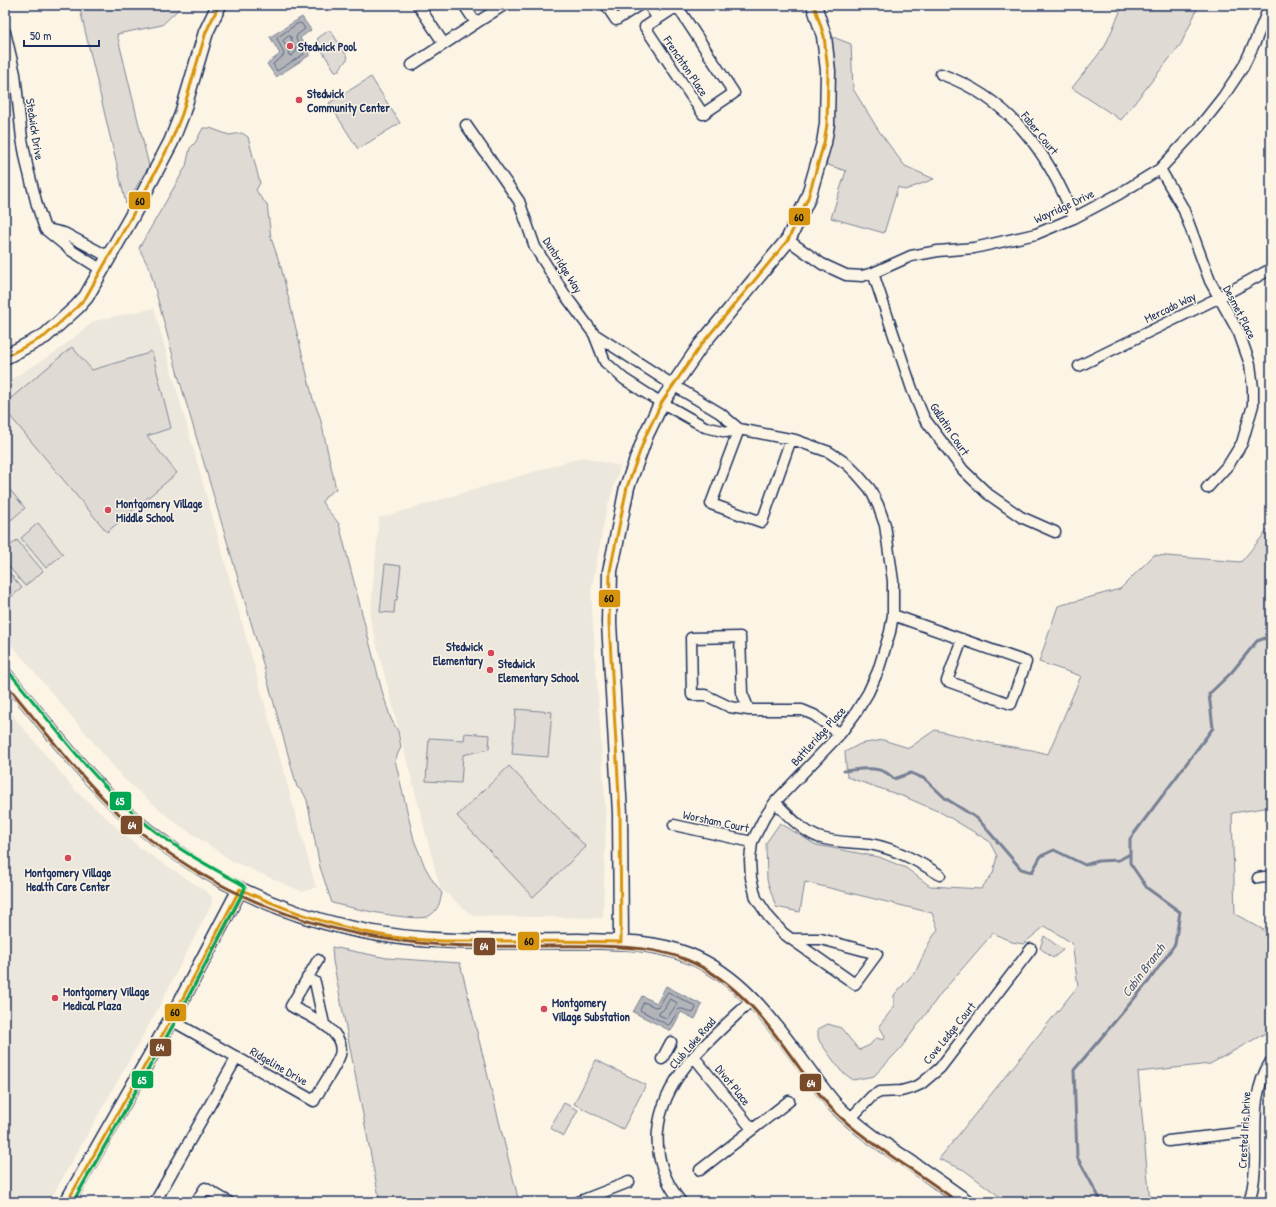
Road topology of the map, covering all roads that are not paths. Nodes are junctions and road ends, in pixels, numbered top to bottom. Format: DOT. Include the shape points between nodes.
graph roads {
  1 [pos="219,5"];
  2 [pos="418,5"];
  3 [pos="464,5"];
  4 [pos="504,5"];
  5 [pos="606,5"];
  6 [pos="639,5"];
  7 [pos="649,5"];
  8 [pos="814,5"];
  9 [pos="1270,5"];
  10 [pos="678,6"];
  11 [pos="658,19"];
  12 [pos="476,23"];
  13 [pos="5,32"];
  14 [pos="444,44"];
  15 [pos="412,64"];
  16 [pos="941,74"];
  17 [pos="466,125"];
  18 [pos="1160,169"];
  19 [pos="1074,218"];
  20 [pos="45,229"];
  21 [pos="788,240"];
  22 [pos="109,258"];
  23 [pos="1271,269"];
  24 [pos="102,270"];
  25 [pos="873,273"];
  26 [pos="1218,298"];
  27 [pos="594,334"];
  28 [pos="5,357"];
  29 [pos="1079,366"];
  30 [pos="673,385"];
  31 [pos="662,402"];
  32 [pos="739,429"];
  33 [pos="791,439"];
  34 [pos="1208,488"];
  35 [pos="1055,532"];
  36 [pos="893,615"];
  37 [pos="962,639"];
  38 [pos="5,675"];
  39 [pos="749,710"];
  40 [pos="840,734"];
  41 [pos="775,802"];
  42 [pos="674,825"];
  43 [pos="752,842"];
  44 [pos="940,876"];
  45 [pos="1271,876"];
  46 [pos="1258,878"];
  47 [pos="240,890"];
  48 [pos="791,939"];
  49 [pos="621,942"];
  50 [pos="1031,949"];
  51 [pos="318,960"];
  52 [pos="307,978"];
  53 [pos="753,999"];
  54 [pos="171,1020"];
  55 [pos="324,1024"];
  56 [pos="671,1042"];
  57 [pos="237,1057"];
  58 [pos="694,1057"];
  59 [pos="662,1059"];
  60 [pos="1271,1061"];
  61 [pos="789,1101"];
  62 [pos="850,1119"];
  63 [pos="752,1129"];
  64 [pos="1255,1131"];
  65 [pos="1168,1141"];
  66 [pos="700,1170"];
  67 [pos="629,1182"];
  68 [pos="159,1200"];
  69 [pos="584,1201"];
  70 [pos="67,1202"];
  71 [pos="196,1202"];
  72 [pos="229,1202"];
  73 [pos="681,1202"];
  74 [pos="967,1202"];
  75 [pos="1249,1202"];
  1 -- 22 [label="street" via="206,32 171,142"];
  2 -- 14 [label="street"];
  3 -- 12 [label="street"];
  4 -- 12 [label="street"];
  5 -- 6 [label="street" via="616,20"];
  7 -- 11 [label="street"];
  8 -- 21 [label="street" via="824,36 828,71 827,124 808,198"];
  9 -- 18 [label="street, Wayridge Drive" via="1255,42 1223,98"];
  10 -- 11 [label="street, Frenchton Place"];
  10 -- 11 [label="street, Frenchton Place" via="734,93 703,114 645,27"];
  12 -- 14 [label="street"];
  13 -- 20 [label="street, Stedwick Drive" via="15,74 27,165"];
  14 -- 15 [label="street"];
  16 -- 19 [label="street, Faber Court" via="958,80 987,98 1020,126 1052,170"];
  17 -- 27 [label="street, Dunbridge Way" via="519,201 535,247 565,295"];
  18 -- 19 [label="street, Wayridge Drive"];
  18 -- 26 [label="street, Desmet Place" via="1183,208 1200,258"];
  19 -- 25 [label="street, Wayridge Drive" via="1036,234 974,248 911,256"];
  20 -- 22 [label="street" via="64,233"];
  20 -- 24 [label="street" via="72,251"];
  21 -- 25 [label="street, Wayridge Drive" via="822,264 846,275 862,276"];
  21 -- 30 [label="street" via="701,345"];
  22 -- 24 [label="street"];
  23 -- 26 [label="street, Mercado Way"];
  24 -- 28 [label="street" via="86,297 61,322 45,336"];
  25 -- 35 [label="street, Gallatin Court" via="924,418 963,470 988,494 1021,517"];
  26 -- 29 [label="street, Mercado Way"];
  26 -- 34 [label="street, Desmet Place" via="1239,333 1250,364 1254,388 1253,405 1242,443 1230,464"];
  27 -- 30 [label="street, Dunbridge Way"];
  27 -- 31 [label="street, Dunbridge Way" via="605,362 624,379"];
  30 -- 31 [label="street"];
  30 -- 32 [label="street, Battleridge Place" via="720,413"];
  31 -- 32 [label="street, Battleridge Place" via="705,427 727,432"];
  31 -- 49 [label="street" via="627,487 610,571 609,623 620,813"];
  32 -- 33 [label="street, Battleridge Place"];
  32 -- 33 [label="street" via="711,504 762,522"];
  33 -- 36 [label="street, Battleridge Place" via="829,452 847,464 870,489 885,525 893,581"];
  36 -- 37 [label="street"];
  36 -- 40 [label="street, Battleridge Place" via="890,632 871,687"];
  37 -- 37 [label="street" via="1026,662 1011,704 947,681"];
  38 -- 47 [label="street" via="116,805 166,846"];
  39 -- 39 [label="street" via="730,707 705,695 692,695 691,638 740,637 742,693"];
  39 -- 40 [label="street" via="802,710 814,715"];
  40 -- 41 [label="street, Battleridge Place"];
  41 -- 43 [label="street, Battleridge Place"];
  41 -- 44 [label="street" via="805,830 818,837 889,848 914,859"];
  42 -- 43 [label="street, Worsham Court"];
  43 -- 48 [label="street, Battleridge Place" via="751,878 756,898 768,916"];
  45 -- 46 [label="street"];
  47 -- 49 [label="street" via="312,919 394,937 456,941"];
  47 -- 54 [label="street"];
  48 -- 48 [label="street, Battleridge Place" via="855,984 877,954 821,939"];
  49 -- 53 [label="street" via="644,943 688,955 722,973"];
  50 -- 62 [label="street, Cove Ledge Court" via="940,1068 912,1088 880,1092 872,1096"];
  51 -- 52 [label="street"];
  52 -- 55 [label="street, Ridgeline Drive" via="315,982"];
  52 -- 55 [label="street, Ridgeline Drive" via="291,1006"];
  53 -- 58 [label="street, Club Lake Road"];
  53 -- 62 [label="street" via="826,1094"];
  54 -- 57 [label="street, Ridgeline Drive"];
  54 -- 70 [label="street"];
  55 -- 57 [label="street, Ridgeline Drive" via="331,1029 338,1041 340,1054 314,1101"];
  56 -- 59 [label="street"];
  57 -- 68 [label="street, Ridgeline Drive"];
  58 -- 63 [label="street, Divot Place"];
  58 -- 73 [label="street, Club Lake Road" via="672,1088 658,1130 658,1148 663,1173"];
  60 -- 64 [label="street, Crested Iris Drive" via="1262,1078"];
  61 -- 63 [label="street"];
  62 -- 74 [label="street"];
  63 -- 66 [label="street"];
  64 -- 65 [label="street"];
  64 -- 75 [label="street, Crested Iris Drive" via="1255,1169"];
  67 -- 69 [label="street"];
  71 -- 72 [label="street" via="205,1188"];
}
